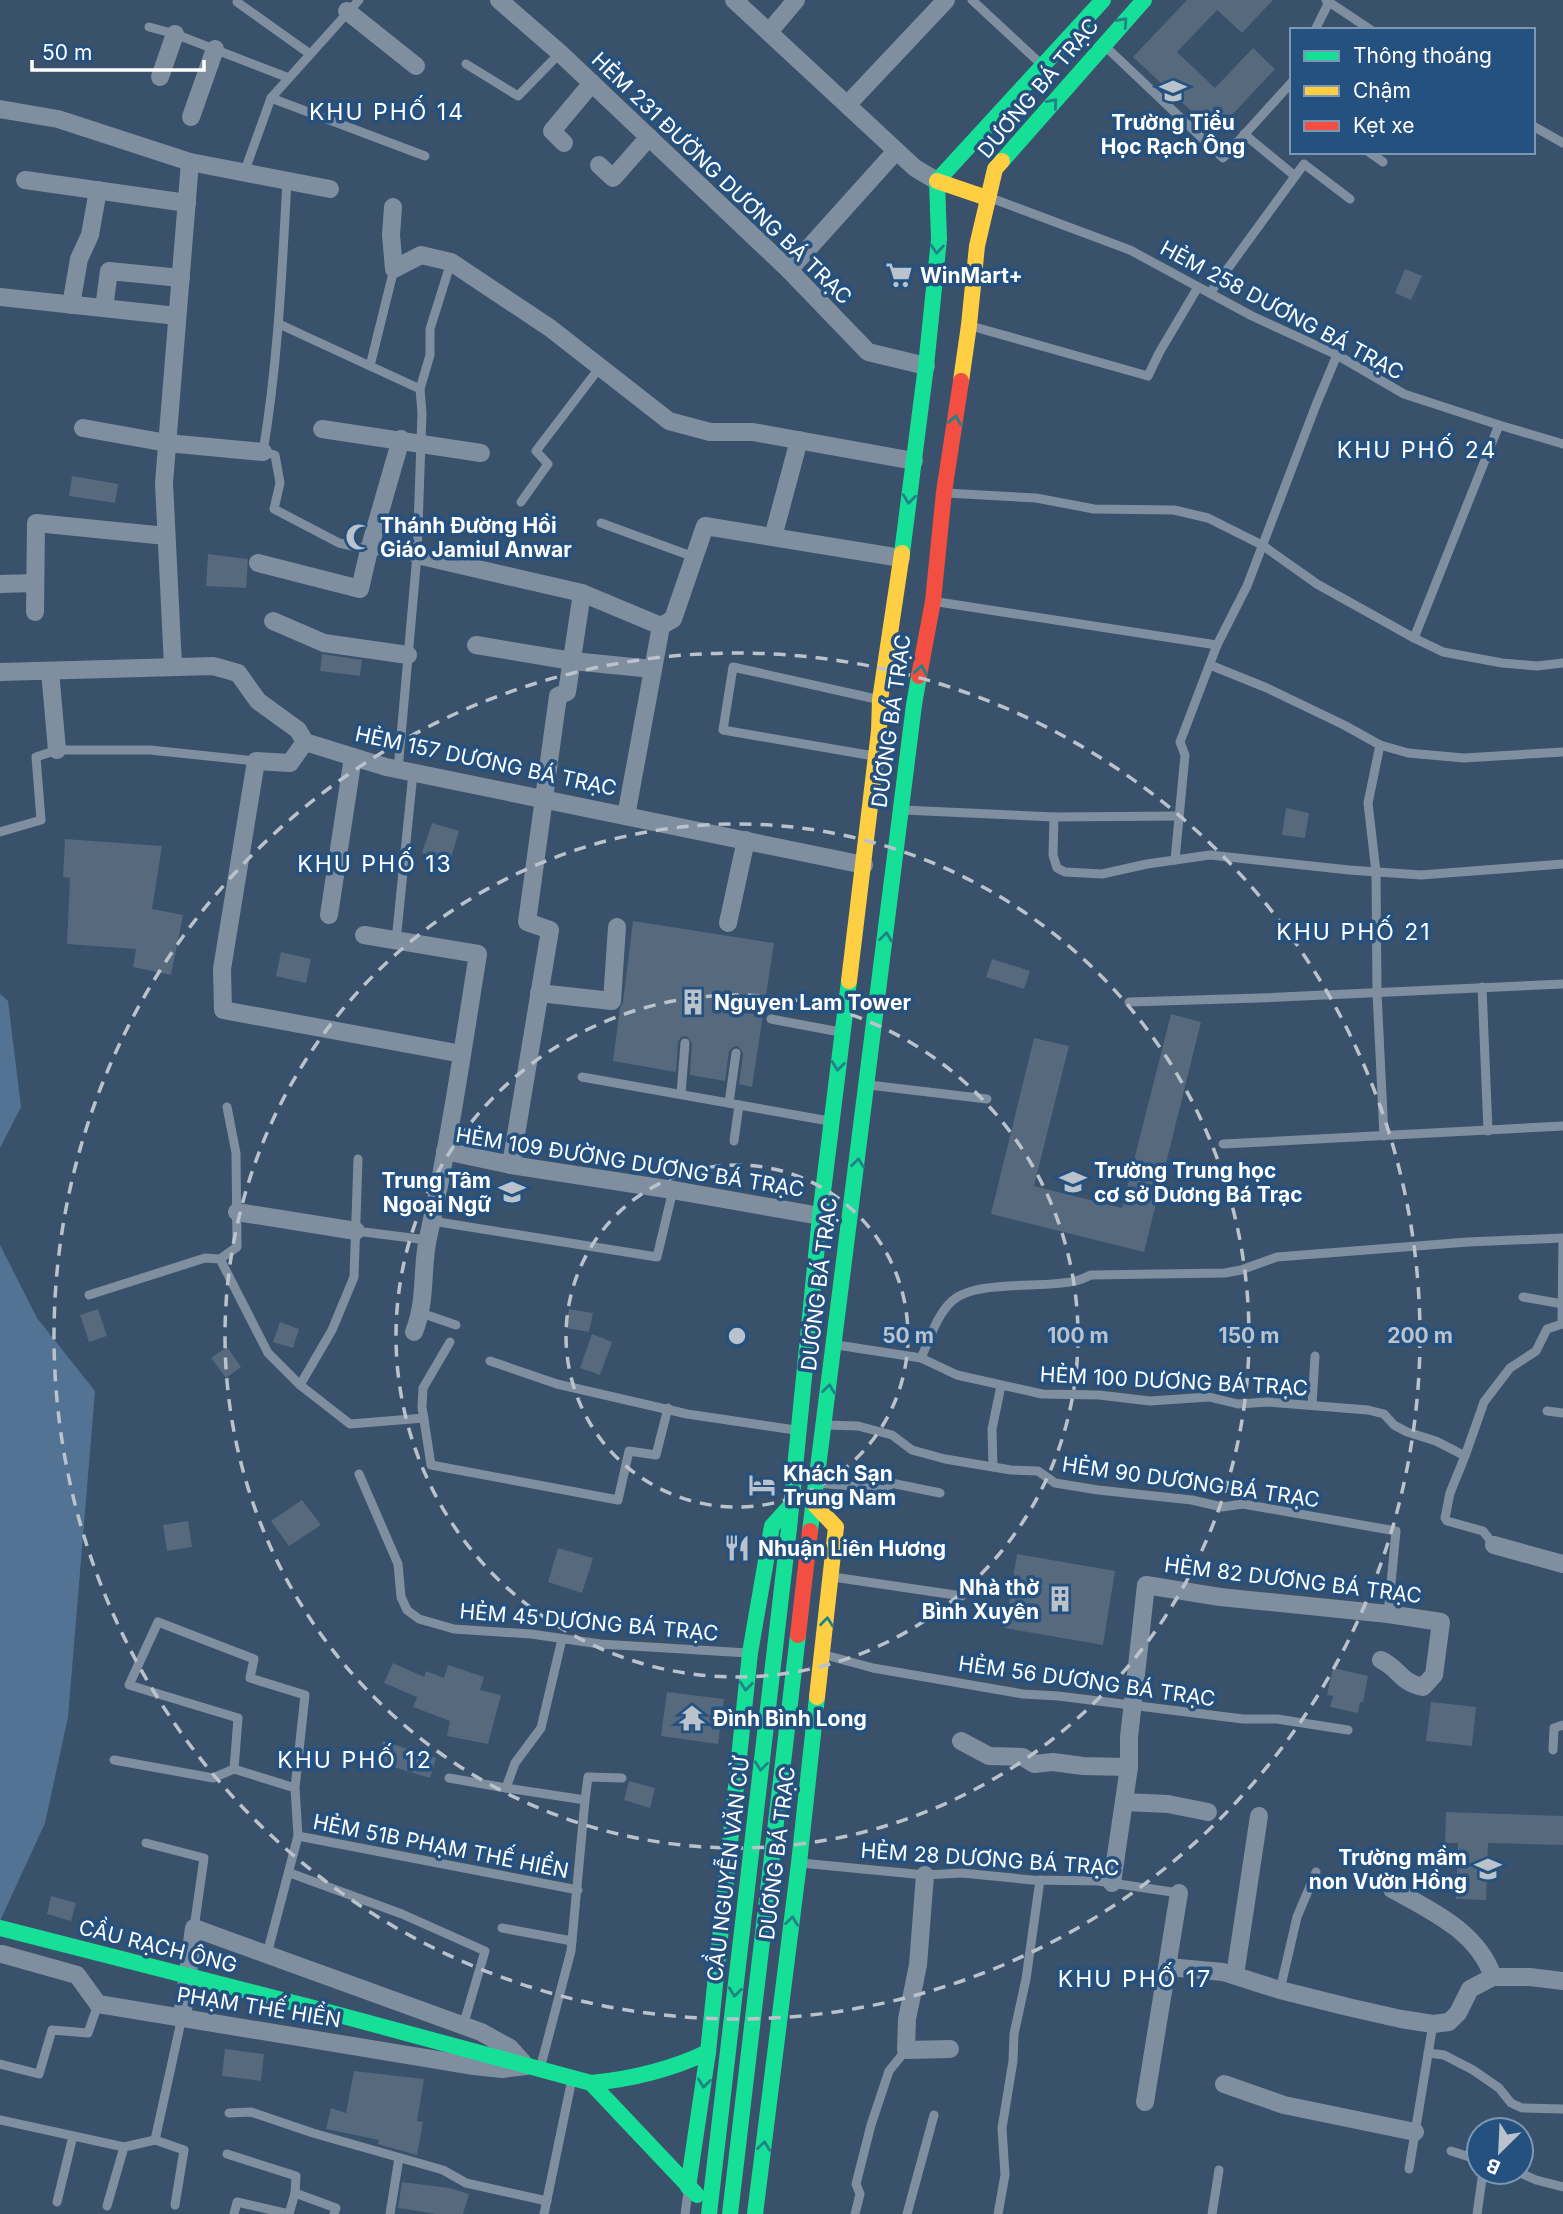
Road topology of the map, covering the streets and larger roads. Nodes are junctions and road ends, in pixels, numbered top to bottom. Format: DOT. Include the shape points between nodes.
graph roads {
  1 [pos="499,0"];
  2 [pos="734,0"];
  3 [pos="796,0"];
  4 [pos="946,0"];
  5 [pos="1103,0"];
  6 [pos="1144,0"];
  7 [pos="353,6"];
  8 [pos="769,32"];
  9 [pos="175,34"];
  10 [pos="215,49"];
  11 [pos="416,66"];
  12 [pos="160,77"];
  13 [pos="592,83"];
  14 [pos="848,104"];
  15 [pos="0,109"];
  16 [pos="191,117"];
  17 [pos="649,137"];
  18 [pos="565,143"];
  19 [pos="896,151"];
  20 [pos="190,162"];
  21 [pos="599,165"];
  22 [pos="25,180"];
  23 [pos="937,181"];
  24 [pos="330,189"];
  25 [pos="98,190"];
  26 [pos="988,198"];
  27 [pos="187,203"];
  28 [pos="393,207"];
  29 [pos="789,270"];
  30 [pos="181,278"];
  31 [pos="0,298"];
  32 [pos="71,305"];
  33 [pos="104,308"];
  34 [pos="177,316"];
  35 [pos="926,366"];
  36 [pos="83,428"];
  37 [pos="322,429"];
  38 [pos="401,439"];
  39 [pos="799,440"];
  40 [pos="167,443"];
  41 [pos="262,452"];
  42 [pos="481,453"];
  43 [pos="914,461"];
  44 [pos="166,536"];
  45 [pos="773,537"];
  46 [pos="417,555"];
  47 [pos="901,558"];
  48 [pos="258,563"];
  49 [pos="35,583"];
  50 [pos="0,584"];
  51 [pos="582,593"];
  52 [pos="34,612"];
  53 [pos="273,621"];
  54 [pos="661,626"];
  55 [pos="476,645"];
  56 [pos="408,655"];
  57 [pos="572,661"];
  58 [pos="173,666"];
  59 [pos="653,669"];
  60 [pos="50,671"];
  61 [pos="0,672"];
  62 [pos="879,731"];
  63 [pos="911,737"];
  64 [pos="305,742"];
  65 [pos="57,750"];
  66 [pos="353,757"];
  67 [pos="542,799"];
  68 [pos="626,816"];
  69 [pos="746,840"];
  70 [pos="864,865"];
  71 [pos="329,915"];
  72 [pos="728,923"];
  73 [pos="617,927"];
  74 [pos="363,935"];
  75 [pos="540,993"];
  76 [pos="462,1054"];
  77 [pos="445,1151"];
  78 [pos="511,1165"];
  79 [pos="237,1212"];
  80 [pos="820,1216"];
  81 [pos="356,1231"];
  82 [pos="414,1332"];
  83 [pos="791,1505"];
  84 [pos="815,1505"];
  85 [pos="789,1528"];
  86 [pos="810,1531"];
  87 [pos="1494,1545"];
  88 [pos="1563,1564"];
  89 [pos="1381,1660"];
  90 [pos="961,1741"];
  91 [pos="1129,1767"];
  92 [pos="1124,1802"];
  93 [pos="1208,1812"];
  94 [pos="1259,1816"];
  95 [pos="925,1875"];
  96 [pos="1112,1883"];
  97 [pos="1392,1889"];
  98 [pos="1179,1893"];
  99 [pos="0,1927"];
  100 [pos="2,1954"];
  101 [pos="1168,1967"];
  102 [pos="1235,1975"];
  103 [pos="1493,1978"];
  104 [pos="1563,1981"];
  105 [pos="306,2006"];
  106 [pos="183,2018"];
  107 [pos="710,2032"];
  108 [pos="777,2042"];
  109 [pos="950,2049"];
  110 [pos="708,2052"];
  111 [pos="533,2067"];
  112 [pos="591,2083"];
  113 [pos="1224,2084"];
  114 [pos="1145,2102"];
  115 [pos="1415,2132"];
  116 [pos="688,2187"];
  117 [pos="709,2214"];
  118 [pos="716,2214"];
  119 [pos="730,2214"];
  120 [pos="755,2214"];
  1 -- 13 [label="street, HẺM 231 ĐƯỜNG DƯƠNG BÁ TRẠC"];
  2 -- 8 [label="street"];
  3 -- 8 [label="street"];
  4 -- 14 [label="street"];
  5 -- 23 [label="main road, DƯƠNG BÁ TRẠC"];
  26 -- 6 [label="main road, DƯƠNG BÁ TRẠC, one-way" via="995,169"];
  7 -- 11 [label="street"];
  8 -- 14 [label="street"];
  9 -- 12 [label="street"];
  10 -- 16 [label="street"];
  13 -- 17 [label="street, HẺM 231 ĐƯỜNG DƯƠNG BÁ TRẠC"];
  13 -- 18 [label="street" via="552,131"];
  14 -- 19 [label="street"];
  15 -- 20 [label="street" via="58,119"];
  17 -- 21 [label="street" via="613,178"];
  17 -- 29 [label="street, HẺM 231 ĐƯỜNG DƯƠNG BÁ TRẠC"];
  19 -- 23 [label="street"];
  19 -- 29 [label="street"];
  20 -- 24 [label="street"];
  20 -- 27 [label="street"];
  22 -- 25 [label="street"];
  23 -- 26 [label="main road"];
  23 -- 35 [label="main road, DƯƠNG BÁ TRẠC, one-way" via="939,239"];
  25 -- 27 [label="street"];
  25 -- 32 [label="street"];
  63 -- 26 [label="main road, DƯƠNG BÁ TRẠC, one-way" via="933,601 977,246"];
  27 -- 30 [label="street"];
  28 -- 39 [label="street" via="394,269 421,255 451,262 550,328 669,421 710,432 754,432"];
  29 -- 35 [label="street, HẺM 231 ĐƯỜNG DƯƠNG BÁ TRẠC" via="868,352"];
  30 -- 33 [label="street" via="109,271"];
  30 -- 34 [label="street"];
  31 -- 32 [label="street"];
  32 -- 33 [label="street"];
  33 -- 34 [label="street"];
  34 -- 40 [label="street"];
  35 -- 43 [label="main road, DƯƠNG BÁ TRẠC"];
  36 -- 40 [label="street"];
  37 -- 38 [label="street"];
  38 -- 42 [label="street"];
  38 -- 48 [label="street" via="360,589"];
  39 -- 43 [label="street"];
  39 -- 45 [label="street"];
  40 -- 41 [label="street"];
  40 -- 44 [label="street"];
  43 -- 47 [label="main road, DƯƠNG BÁ TRẠC, one-way"];
  44 -- 49 [label="street" via="36,523"];
  44 -- 58 [label="street"];
  45 -- 47 [label="street"];
  45 -- 54 [label="street" via="705,526 673,619"];
  46 -- 51 [label="street"];
  47 -- 62 [label="main road, DƯƠNG BÁ TRẠC"];
  49 -- 50 [label="street"];
  49 -- 52 [label="street"];
  51 -- 54 [label="street"];
  51 -- 57 [label="street"];
  53 -- 56 [label="street" via="324,643"];
  54 -- 59 [label="street"];
  55 -- 57 [label="street"];
  57 -- 59 [label="street"];
  57 -- 67 [label="street" via="567,692 558,696"];
  58 -- 60 [label="street, HẺM 157 DƯƠNG BÁ TRẠC"];
  58 -- 64 [label="street, HẺM 157 DƯƠNG BÁ TRẠC" via="213,666 238,673 258,701 298,730"];
  59 -- 68 [label="street"];
  60 -- 61 [label="street, HẺM 157 DƯƠNG BÁ TRẠC"];
  60 -- 65 [label="street"];
  62 -- 63 [label="main road"];
  62 -- 70 [label="main road, DƯƠNG BÁ TRẠC"];
  84 -- 63 [label="main road, DƯƠNG BÁ TRẠC, one-way"];
  64 -- 66 [label="street, HẺM 157 DƯƠNG BÁ TRẠC"];
  64 -- 76 [label="street" via="290,764 256,761 222,968 223,1010"];
  66 -- 67 [label="street, HẺM 157 DƯƠNG BÁ TRẠC"];
  66 -- 71 [label="street"];
  67 -- 68 [label="street, HẺM 157 DƯƠNG BÁ TRẠC"];
  67 -- 75 [label="street" via="527,922 550,930"];
  68 -- 69 [label="street, HẺM 157 DƯƠNG BÁ TRẠC"];
  69 -- 70 [label="street, HẺM 157 DƯƠNG BÁ TRẠC"];
  69 -- 72 [label="street"];
  70 -- 80 [label="main road, DƯƠNG BÁ TRẠC, one-way"];
  73 -- 75 [label="street" via="612,1001"];
  74 -- 76 [label="street" via="478,954"];
  75 -- 78 [label="street"];
  76 -- 77 [label="street"];
  77 -- 78 [label="street, HẺM 109 ĐƯỜNG DƯƠNG BÁ TRẠC"];
  77 -- 82 [label="street, HẺM 109 ĐƯỜNG DƯƠNG BÁ TRẠC" via="427,1240 421,1314"];
  78 -- 80 [label="street, HẺM 109 ĐƯỜNG DƯƠNG BÁ TRẠC"];
  79 -- 81 [label="street"];
  80 -- 83 [label="main road, DƯƠNG BÁ TRẠC"];
  83 -- 85 [label="main road, DƯƠNG BÁ TRẠC"];
  83 -- 107 [label="main road, DƯƠNG BÁ TRẠC, one-way" via="772,1526 750,1653"];
  84 -- 86 [label="main road, DƯƠNG BÁ TRẠC"];
  108 -- 84 [label="main road, DƯƠNG BÁ TRẠC, one-way" via="836,1527"];
  85 -- 117 [label="main road, CẦU NGUYỄN VĂN CỪ, one-way, bridge"];
  86 -- 119 [label="main road, CẦU NGUYỄN VĂN CỪ, bridge"];
  87 -- 88 [label="street"];
  89 -- 91 [label="street, HẺM 82 DƯƠNG BÁ TRẠC" via="1399,1676 1423,1686 1434,1675 1441,1622 1146,1585"];
  90 -- 91 [label="street" via="989,1756 1023,1757 1034,1763"];
  91 -- 92 [label="street"];
  92 -- 93 [label="street"];
  92 -- 96 [label="street"];
  94 -- 102 [label="street"];
  95 -- 109 [label="street" via="906,2050"];
  97 -- 103 [label="street" via="1438,1914 1469,1938"];
  98 -- 101 [label="street"];
  99 -- 105 [label="main road, CẦU RẠCH ÔNG, bridge"];
  100 -- 106 [label="street, PHẠM THẾ HIỂN" via="78,1975 98,2004"];
  101 -- 102 [label="street"];
  101 -- 114 [label="street"];
  102 -- 103 [label="street" via="1401,2020 1433,2024 1449,2022 1470,1989"];
  103 -- 104 [label="street" via="1530,1976"];
  105 -- 111 [label="main road, PHẠM THẾ HIỂN"];
  106 -- 111 [label="street, PHẠM THẾ HIỂN" via="474,2067"];
  106 -- 111 [label="street, PHẠM THẾ HIỂN" via="194,1928 496,2039"];
  107 -- 108 [label="main road" via="723,2046 738,2052 753,2053"];
  107 -- 110 [label="main road, DƯƠNG BÁ TRẠC"];
  120 -- 108 [label="main road, DƯƠNG BÁ TRẠC, one-way"];
  110 -- 112 [label="main road" via="655,2074"];
  110 -- 116 [label="main road, DƯƠNG BÁ TRẠC, one-way"];
  111 -- 112 [label="main road, PHẠM THẾ HIỂN"];
  112 -- 116 [label="main road"];
  113 -- 115 [label="street" via="1284,2105"];
  116 -- 118 [label="main road"];
}
